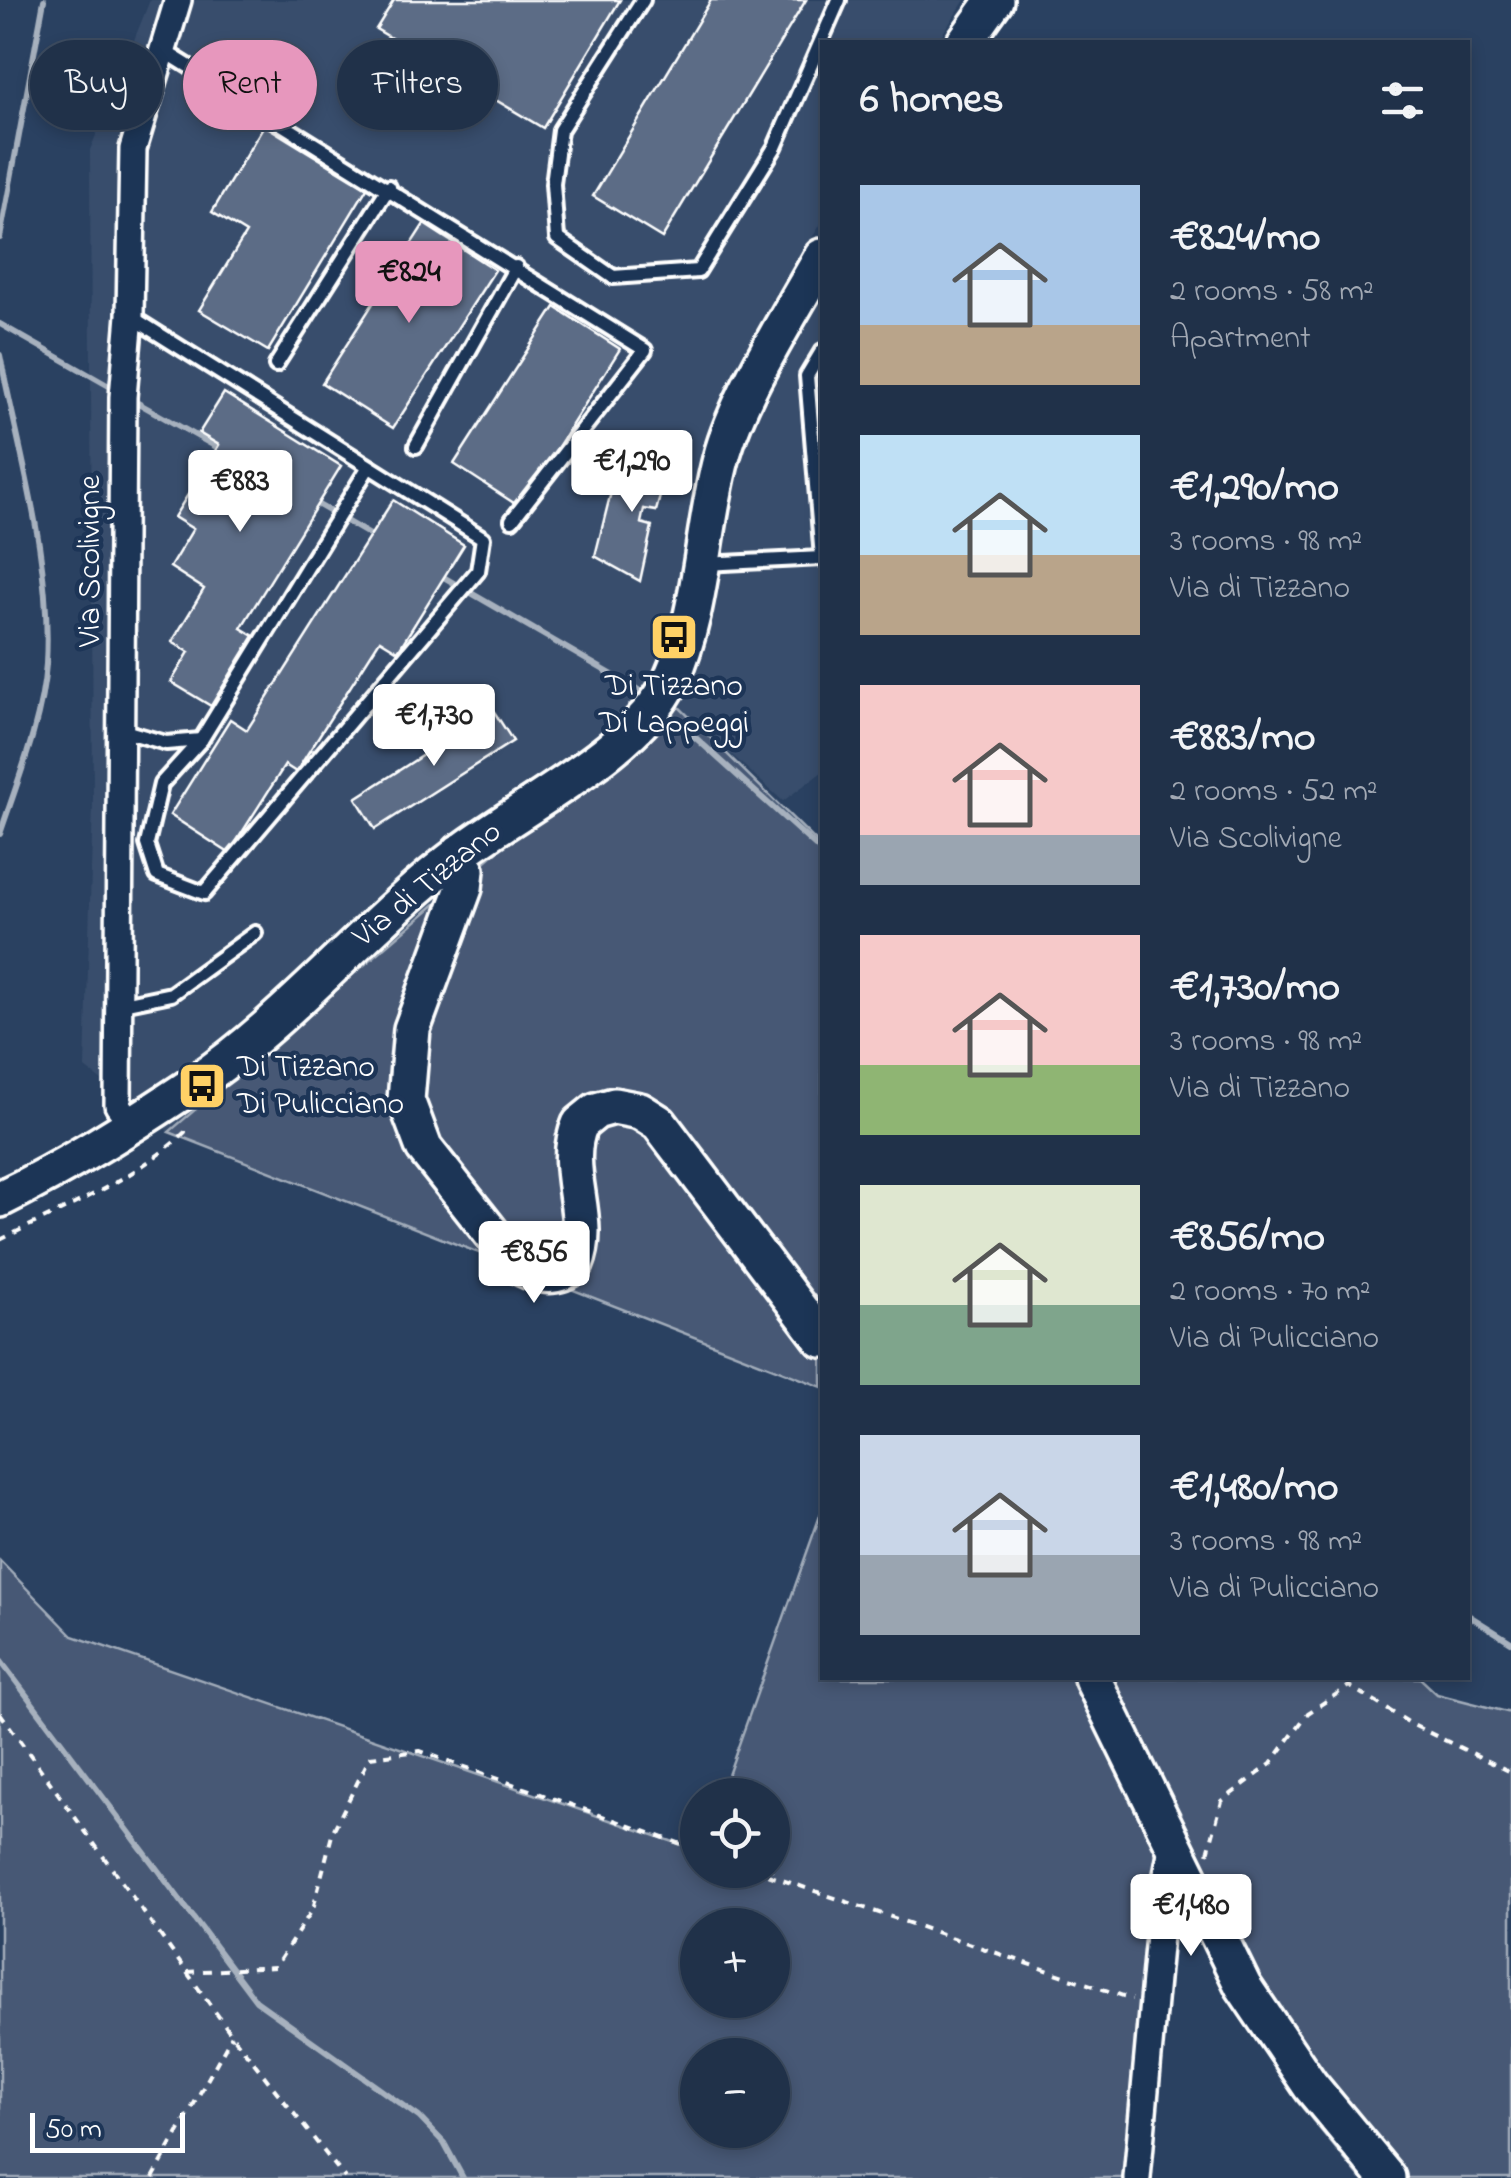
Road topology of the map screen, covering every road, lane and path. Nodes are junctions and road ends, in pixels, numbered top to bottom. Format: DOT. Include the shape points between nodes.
graph roads {
  1 [pos="178,0"];
  2 [pos="642,0"];
  3 [pos="840,0"];
  4 [pos="995,0"];
  5 [pos="822,40"];
  6 [pos="966,40"];
  7 [pos="163,43"];
  8 [pos="820,45"];
  9 [pos="163,50"];
  10 [pos="138,130"];
  11 [pos="389,187"];
  12 [pos="820,261"];
  13 [pos="516,268"];
  14 [pos="130,316"];
  15 [pos="820,354"];
  16 [pos="276,365"];
  17 [pos="416,446"];
  18 [pos="368,468"];
  19 [pos="512,520"];
  20 [pos="820,532"];
  21 [pos="820,558"];
  22 [pos="702,564"];
  23 [pos="124,731"];
  24 [pos="201,740"];
  25 [pos="460,852"];
  26 [pos="256,932"];
  27 [pos="118,1005"];
  28 [pos="179,1091"];
  29 [pos="132,1124"];
  30 [pos="0,1200"];
  31 [pos="0,1240"];
  32 [pos="820,1335"];
  33 [pos="1093,1680"];
  34 [pos="0,1713"];
  35 [pos="1511,1772"];
  36 [pos="1172,1842"];
  37 [pos="680,1844"];
  38 [pos="1188,1876"];
  39 [pos="790,1882"];
  40 [pos="186,1972"];
  41 [pos="1140,2001"];
  42 [pos="232,2035"];
  43 [pos="153,2178"];
  44 [pos="345,2178"];
  45 [pos="1137,2178"];
  46 [pos="1387,2178"];
  1 -- 7 [label="street, Via Scolivigne"];
  2 -- 8 [label="lane" via="560,130 553,184 557,238 613,277 698,271 775,147"];
  3 -- 5 [label="lane"];
  4 -- 6 [label="street"];
  9 -- 11 [label="lane"];
  10 -- 14 [label="street, Via Scolivigne"];
  11 -- 13 [label="lane"];
  11 -- 16 [label="lane"];
  12 -- 22 [label="street, Via di Tizzano" via="721,456"];
  13 -- 17 [label="lane"];
  13 -- 19 [label="lane" via="644,350"];
  14 -- 18 [label="lane"];
  14 -- 23 [label="street, Via Scolivigne"];
  15 -- 20 [label="lane" via="808,376"];
  18 -- 24 [label="lane"];
  18 -- 24 [label="lane" via="483,538 478,571 204,894 157,876 147,844 161,784"];
  21 -- 22 [label="lane"];
  22 -- 25 [label="street, Via di Tizzano" via="684,640 657,703 625,738"];
  23 -- 24 [label="lane" via="166,743"];
  23 -- 27 [label="street, Via Scolivigne"];
  25 -- 28 [label="street, Via di Tizzano" via="258,1031"];
  25 -- 32 [label="street" via="464,888 424,991 408,1055 406,1100 424,1148 515,1263 536,1274 562,1273 575,1264 582,1240 573,1160 580,1124 605,1107 640,1111 674,1139"];
  26 -- 27 [label="lane" via="171,994"];
  27 -- 29 [label="street, Via Scolivigne" via="118,1105"];
  28 -- 29 [label="street, Via di Tizzano"];
  28 -- 31 [label="path" via="186,1132 169,1148"];
  29 -- 30 [label="street, Via di Tizzano" via="71,1165"];
  33 -- 36 [label="street"];
  34 -- 40 [label="path"];
  35 -- 38 [label="path" via="1349,1686 1308,1713 1271,1764 1222,1801 1210,1850"];
  36 -- 38 [label="street"];
  36 -- 45 [label="street"];
  37 -- 40 [label="path" via="420,1750 370,1757 333,1831 313,1910 274,1968"];
  38 -- 46 [label="street" via="1271,2032"];
  39 -- 41 [label="path"];
  40 -- 42 [label="path"];
  42 -- 43 [label="path"];
  42 -- 44 [label="path"];
}
